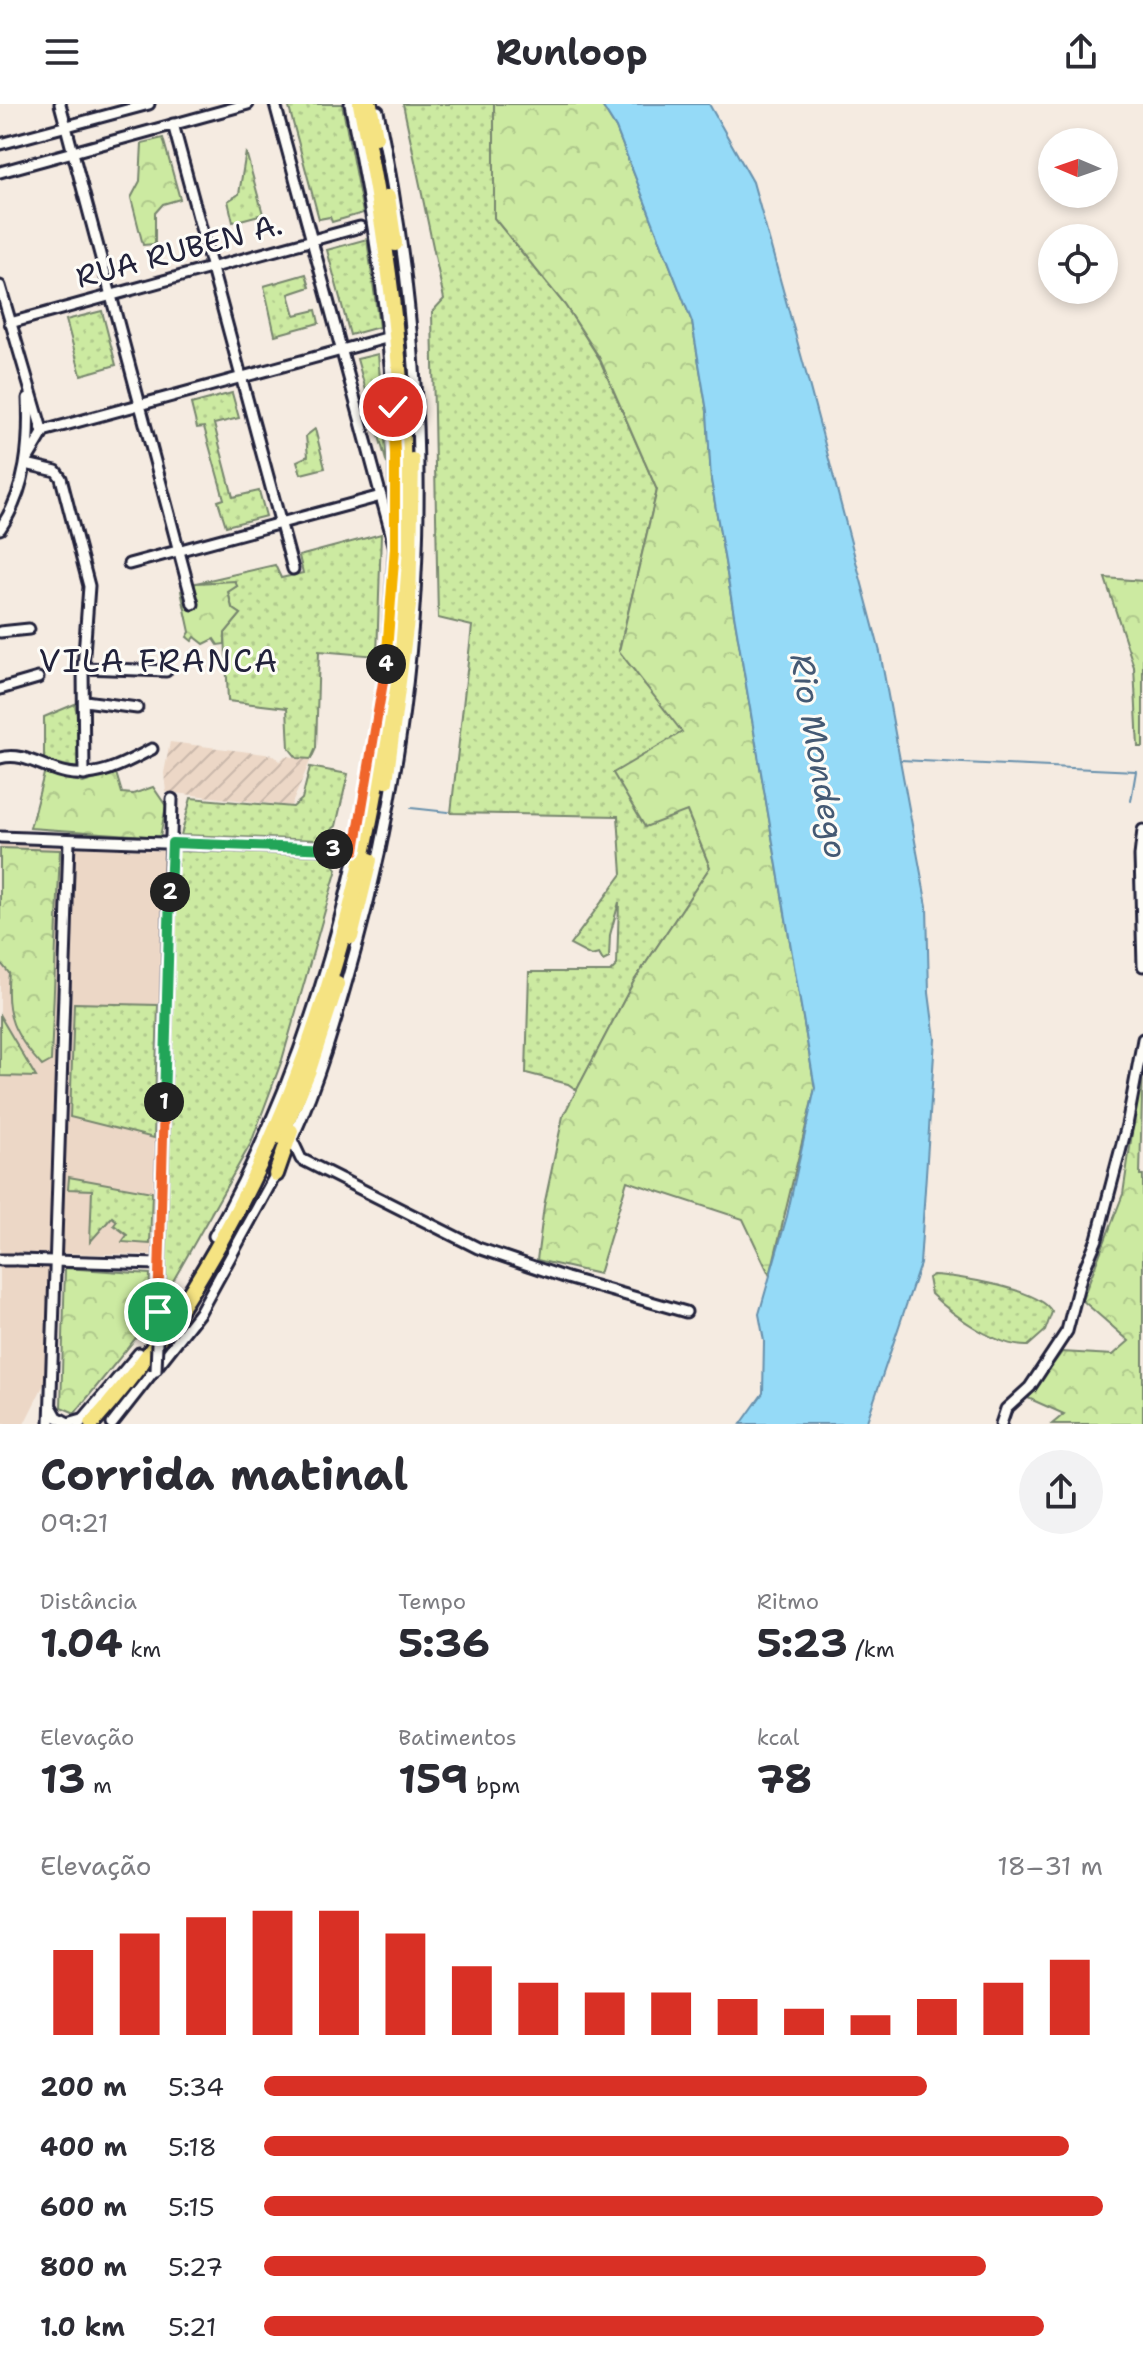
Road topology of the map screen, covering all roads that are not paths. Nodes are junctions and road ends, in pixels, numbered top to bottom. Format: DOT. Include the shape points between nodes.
graph roads {
  1 [pos="60,104"];
  2 [pos="149,104"];
  3 [pos="248,104"];
  4 [pos="275,104"];
  5 [pos="350,104"];
  6 [pos="360,104"];
  7 [pos="370,104"];
  8 [pos="377,104"];
  9 [pos="173,124"];
  10 [pos="66,127"];
  11 [pos="0,144"];
  12 [pos="72,152"];
  13 [pos="0,172"];
  14 [pos="360,227"];
  15 [pos="312,240"];
  16 [pos="376,250"];
  17 [pos="211,268"];
  18 [pos="0,286"];
  19 [pos="111,295"];
  20 [pos="394,315"];
  21 [pos="10,323"];
  22 [pos="386,338"];
  23 [pos="341,350"];
  24 [pos="241,377"];
  25 [pos="141,404"];
  26 [pos="36,433"];
  27 [pos="27,462"];
  28 [pos="381,496"];
  29 [pos="0,507"];
  30 [pos="12,508"];
  31 [pos="281,523"];
  32 [pos="0,529"];
  33 [pos="395,548"];
  34 [pos="180,551"];
  35 [pos="129,564"];
  36 [pos="293,569"];
  37 [pos="193,604"];
  38 [pos="29,629"];
  39 [pos="0,632"];
  40 [pos="83,668"];
  41 [pos="166,671"];
  42 [pos="38,678"];
  43 [pos="0,689"];
  44 [pos="85,701"];
  45 [pos="137,708"];
  46 [pos="152,749"];
  47 [pos="0,756"];
  48 [pos="84,775"];
  49 [pos="172,799"];
  50 [pos="1143,830"];
  51 [pos="0,837"];
  52 [pos="69,841"];
  53 [pos="172,843"];
  54 [pos="355,850"];
  55 [pos="1143,966"];
  56 [pos="1143,1039"];
  57 [pos="290,1105"];
  58 [pos="292,1140"];
  59 [pos="301,1159"];
  60 [pos="252,1162"];
  61 [pos="278,1169"];
  62 [pos="0,1260"];
  63 [pos="56,1261"];
  64 [pos="159,1264"];
  65 [pos="686,1312"];
  66 [pos="156,1371"];
  67 [pos="52,1397"];
  68 [pos="85,1422"];
  69 [pos="50,1423"];
  70 [pos="101,1424"];
  71 [pos="112,1424"];
  72 [pos="1001,1424"];
  1 -- 10 [label="street"];
  2 -- 10 [label="street"];
  3 -- 9 [label="street"];
  4 -- 15 [label="street"];
  5 -- 16 [label="street"];
  6 -- 20 [label="highway"];
  7 -- 57 [label="highway" via="403,313 412,443 409,605 391,755 363,889 330,1007"];
  8 -- 58 [label="street" via="411,312 420,443 416,606 399,756 382,843 332,1036"];
  9 -- 12 [label="street"];
  9 -- 17 [label="street"];
  10 -- 11 [label="street"];
  10 -- 12 [label="street"];
  12 -- 13 [label="street"];
  12 -- 19 [label="street"];
  14 -- 15 [label="street, RUA RUBEN A."];
  15 -- 17 [label="street, RUA RUBEN A."];
  15 -- 23 [label="street"];
  16 -- 20 [label="highway"];
  16 -- 22 [label="street"];
  17 -- 19 [label="street, RUA RUBEN A."];
  17 -- 24 [label="street"];
  18 -- 21 [label="street"];
  19 -- 21 [label="street, RUA RUBEN A."];
  19 -- 25 [label="street"];
  20 -- 57 [label="highway" via="403,443 402,551 383,740 370,819 336,954"];
  21 -- 26 [label="street"];
  22 -- 23 [label="street"];
  22 -- 33 [label="street" via="395,444"];
  23 -- 24 [label="street"];
  23 -- 28 [label="street"];
  24 -- 25 [label="street"];
  24 -- 31 [label="street"];
  25 -- 26 [label="street"];
  25 -- 34 [label="street"];
  26 -- 27 [label="street"];
  27 -- 30 [label="street"];
  27 -- 40 [label="street" via="56,471 61,478 78,535 90,608"];
  28 -- 31 [label="street"];
  28 -- 33 [label="street"];
  29 -- 30 [label="street"];
  30 -- 32 [label="street"];
  31 -- 34 [label="street"];
  31 -- 36 [label="street"];
  33 -- 54 [label="street" via="382,695"];
  34 -- 35 [label="street"];
  34 -- 37 [label="street"];
  38 -- 39 [label="street"];
  40 -- 41 [label="street"];
  40 -- 44 [label="street"];
  42 -- 43 [label="street"];
  44 -- 45 [label="street"];
  44 -- 48 [label="street"];
  46 -- 48 [label="street" via="100,774"];
  47 -- 48 [label="street" via="18,755"];
  49 -- 53 [label="street"];
  50 -- 55 [label="street"];
  51 -- 52 [label="street"];
  52 -- 53 [label="street"];
  52 -- 63 [label="street"];
  53 -- 54 [label="street"];
  53 -- 64 [label="street"];
  54 -- 60 [label="street" via="318,989"];
  56 -- 72 [label="street" via="1127,1125 1067,1331 1030,1387 1006,1409"];
  57 -- 60 [label="highway"];
  57 -- 61 [label="highway" via="291,1132"];
  57 -- 68 [label="highway" via="206,1270 170,1328"];
  57 -- 70 [label="highway" via="245,1217 209,1281 174,1334"];
  58 -- 59 [label="street"];
  58 -- 61 [label="street"];
  59 -- 61 [label="street"];
  59 -- 65 [label="street" via="478,1248"];
  60 -- 68 [label="street" via="167,1316"];
  61 -- 66 [label="street" via="217,1285"];
  62 -- 63 [label="street"];
  63 -- 64 [label="street"];
  63 -- 67 [label="street"];
  64 -- 66 [label="street, bridge"];
  66 -- 71 [label="street"];
  67 -- 68 [label="street" via="57,1417"];
  67 -- 69 [label="street"];
}
